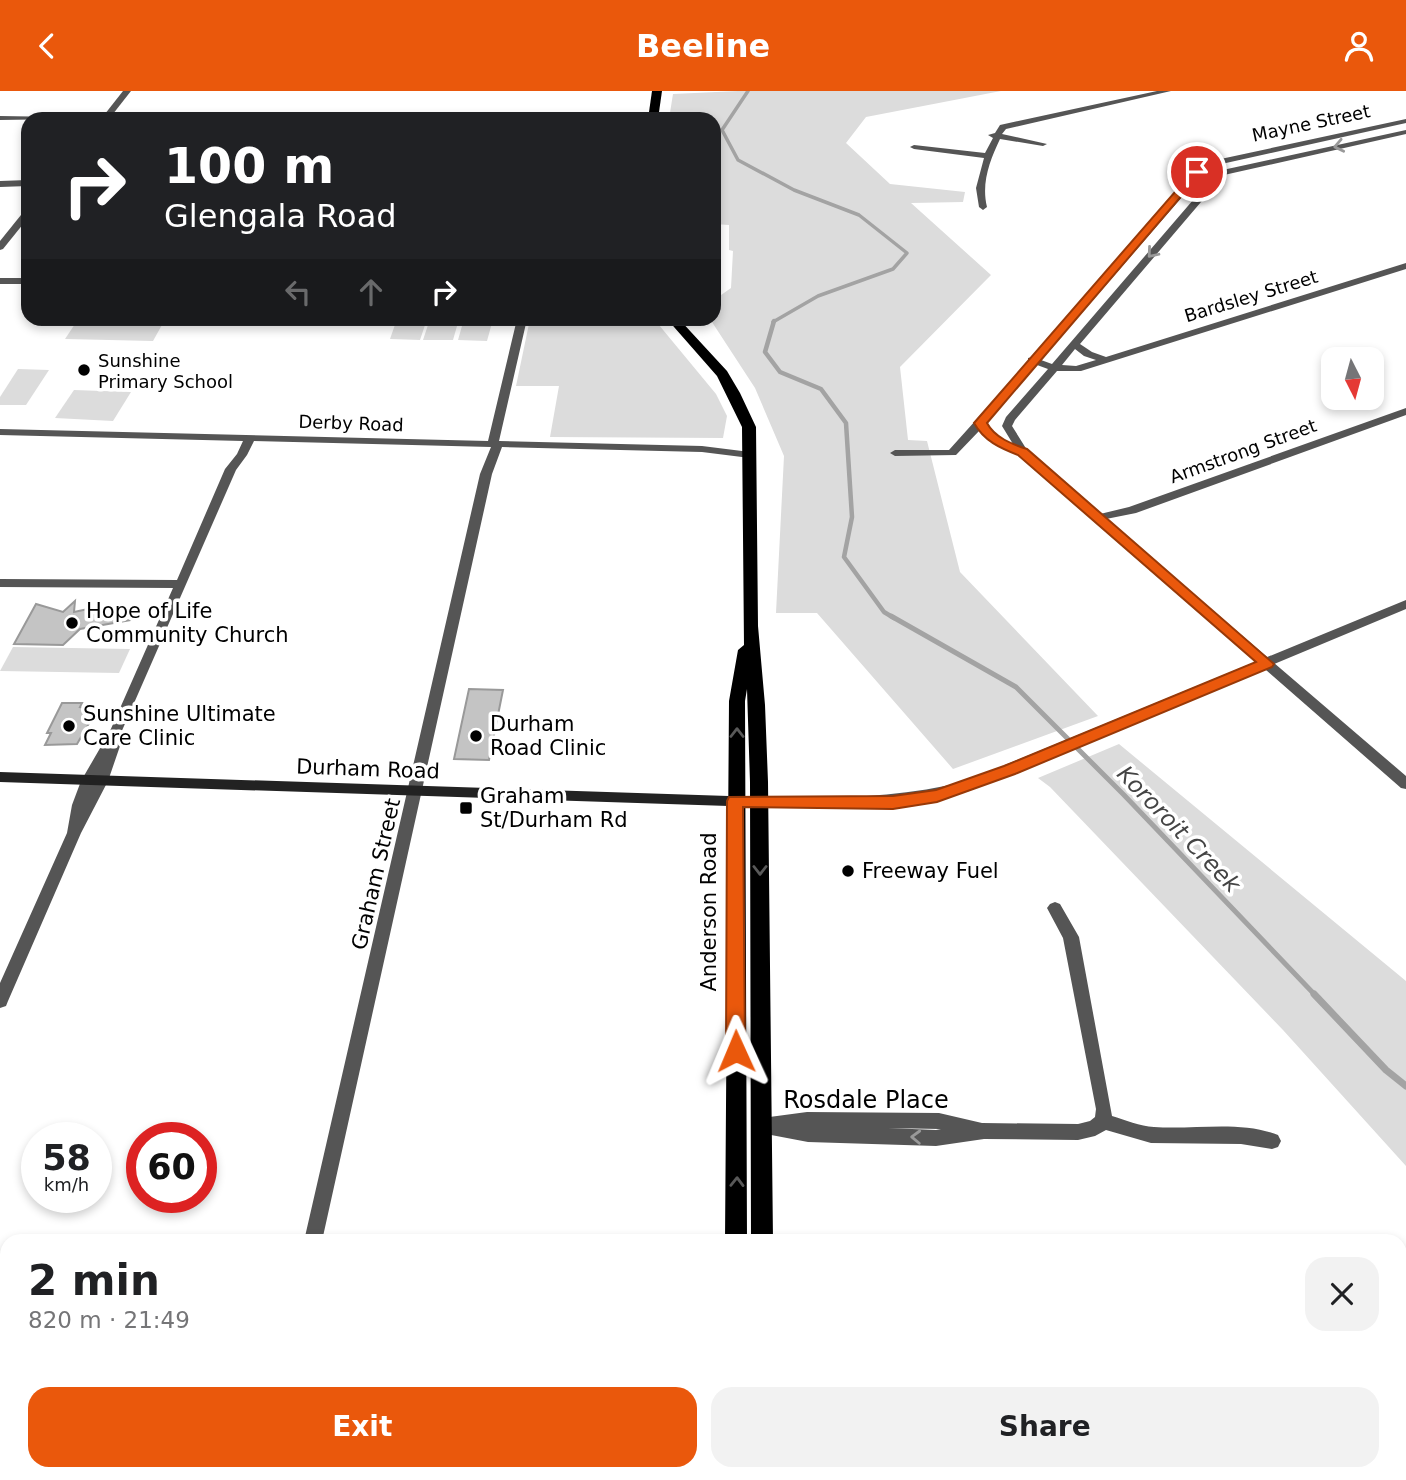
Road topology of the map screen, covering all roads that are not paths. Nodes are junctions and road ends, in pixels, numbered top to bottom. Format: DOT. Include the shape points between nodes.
graph roads {
  1 [pos="127,91"];
  2 [pos="657,91"];
  3 [pos="1167,91"];
  4 [pos="110,112"];
  5 [pos="654,112"];
  6 [pos="0,118"];
  7 [pos="21,118"];
  8 [pos="1406,121"];
  9 [pos="1406,131"];
  10 [pos="995,135"];
  11 [pos="1043,143"];
  12 [pos="914,147"];
  13 [pos="990,153"];
  14 [pos="0,184"];
  15 [pos="21,185"];
  16 [pos="983,207"];
  17 [pos="21,221"];
  18 [pos="1,245"];
  19 [pos="1406,266"];
  20 [pos="1106,277"];
  21 [pos="0,281"];
  22 [pos="21,281"];
  23 [pos="1127,284"];
  24 [pos="520,326"];
  25 [pos="682,326"];
  26 [pos="1074,344"];
  27 [pos="1032,360"];
  28 [pos="1107,360"];
  29 [pos="1055,368"];
  30 [pos="1000,398"];
  31 [pos="1021,405"];
  32 [pos="1406,411"];
  33 [pos="981,423"];
  34 [pos="0,432"];
  35 [pos="749,437"];
  36 [pos="244,438"];
  37 [pos="493,444"];
  38 [pos="702,449"];
  39 [pos="1023,452"];
  40 [pos="895,453"];
  41 [pos="750,455"];
  42 [pos="1101,521"];
  43 [pos="0,583"];
  44 [pos="180,588"];
  45 [pos="1406,604"];
  46 [pos="750,626"];
  47 [pos="1267,664"];
  48 [pos="0,777"];
  49 [pos="95,781"];
  50 [pos="1406,784"];
  51 [pos="416,791"];
  52 [pos="735,801"];
  53 [pos="759,802"];
  54 [pos="1055,908"];
  55 [pos="0,1001"];
  56 [pos="1103,1121"];
  57 [pos="738,1124"];
  58 [pos="762,1126"];
  59 [pos="1272,1142"];
  60 [pos="315,1234"];
  61 [pos="736,1234"];
  62 [pos="762,1234"];
  1 -- 4 [label="street"];
  2 -- 5 [label="main road"];
  3 -- 10 [label="street" via="1007,124"];
  6 -- 7 [label="street"];
  8 -- 20 [label="street, Mayne Street" via="1205,165"];
  9 -- 23 [label="street, Mayne Street, one-way" via="1221,173"];
  10 -- 11 [label="street"];
  10 -- 13 [label="street"];
  12 -- 13 [label="street"];
  13 -- 16 [label="street" via="979,191"];
  14 -- 15 [label="street"];
  17 -- 18 [label="street"];
  19 -- 28 [label="street, Bardsley Street"];
  20 -- 23 [label="street"];
  20 -- 27 [label="street, Mayne Street"];
  21 -- 22 [label="street"];
  23 -- 26 [label="street, Mayne Street"];
  24 -- 37 [label="street, Graham Street"];
  25 -- 35 [label="main road, Anderson Road" via="734,393"];
  26 -- 28 [label="street"];
  26 -- 29 [label="street, Mayne Street"];
  27 -- 29 [label="street, Bardsley Street"];
  27 -- 30 [label="street, Mayne Street"];
  28 -- 29 [label="street, Bardsley Street" via="1077,369"];
  29 -- 31 [label="street, Mayne Street"];
  30 -- 31 [label="street"];
  30 -- 33 [label="street, Mayne Street"];
  31 -- 39 [label="street, Mayne Street" via="1007,426"];
  32 -- 42 [label="street, Armstrong Street"];
  33 -- 39 [label="street" via="985,432 1003,445"];
  33 -- 40 [label="street, Mayne Street" via="952,453"];
  34 -- 36 [label="street, Derby Road"];
  35 -- 38 [label="street, Derby Road"];
  35 -- 41 [label="main road, Anderson Road"];
  36 -- 37 [label="street, Derby Road"];
  36 -- 44 [label="street" via="242,455 232,468"];
  37 -- 38 [label="street, Derby Road"];
  37 -- 51 [label="street, Graham Street"];
  38 -- 41 [label="street, Derby Road"];
  39 -- 42 [label="street"];
  41 -- 46 [label="main road, Anderson Road"];
  42 -- 47 [label="street"];
  43 -- 44 [label="street"];
  44 -- 49 [label="street"];
  45 -- 47 [label="street"];
  52 -- 46 [label="main road, Anderson Road, one-way" via="737,701"];
  46 -- 53 [label="main road, Anderson Road"];
  47 -- 50 [label="street"];
  47 -- 53 [label="street" via="937,796 893,802"];
  48 -- 49 [label="main road, Durham Road"];
  49 -- 51 [label="main road, Durham Road"];
  49 -- 55 [label="street"];
  51 -- 52 [label="main road, Durham Road"];
  51 -- 60 [label="street, Graham Street"];
  52 -- 53 [label="main road, Durham Road"];
  52 -- 57 [label="main road, Anderson Road"];
  53 -- 58 [label="main road, Anderson Road, one-way"];
  54 -- 56 [label="street" via="1071,937"];
  56 -- 58 [label="street, Rosdale Place" via="1078,1132 984,1131 936,1138 808,1134"];
  56 -- 59 [label="street" via="1151,1135 1241,1136"];
  57 -- 58 [label="main road"];
  61 -- 57 [label="main road, Anderson Road, one-way"];
  58 -- 62 [label="main road, Anderson Road"];
}
